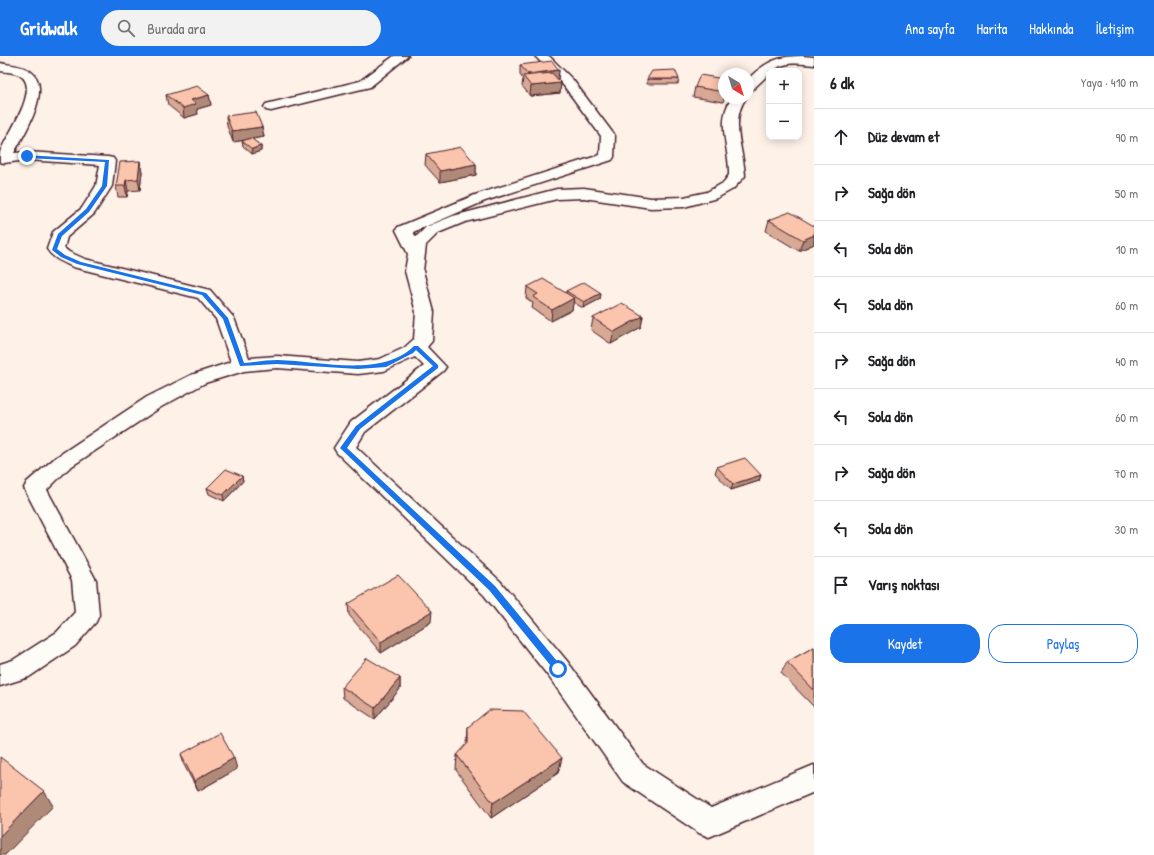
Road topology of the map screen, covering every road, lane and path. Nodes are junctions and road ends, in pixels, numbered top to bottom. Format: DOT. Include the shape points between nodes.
graph roads {
  1 [pos="402,56"];
  2 [pos="541,56"];
  3 [pos="771,59"];
  4 [pos="814,60"];
  5 [pos="0,67"];
  6 [pos="754,79"];
  7 [pos="735,104"];
  8 [pos="271,108"];
  9 [pos="417,255"];
  10 [pos="416,347"];
  11 [pos="242,365"];
  12 [pos="0,675"];
  13 [pos="814,778"];
  1 -- 8 [label="street" via="365,84"];
  2 -- 9 [label="street" via="562,75 608,136 607,157 480,198 404,230"];
  3 -- 4 [label="street"];
  3 -- 6 [label="street"];
  5 -- 11 [label="street" via="28,75 33,89 32,100 21,130 4,159 27,156 108,161 104,186 88,210 59,236 55,250 79,263 204,294 226,318"];
  7 -- 9 [label="street" via="730,132 737,162 737,176 722,190 705,197 651,203 584,193 557,194 459,219 432,230 418,244"];
  9 -- 10 [label="street" via="414,271 425,312 423,341"];
  10 -- 11 [label="street" via="384,365 358,368 277,362"];
  10 -- 13 [label="street" via="436,367 358,427 344,448 492,588 558,669 633,772 709,823"];
  11 -- 12 [label="street" via="198,379 154,402 62,463 35,488 84,580 87,615 66,639 20,669"];
}
